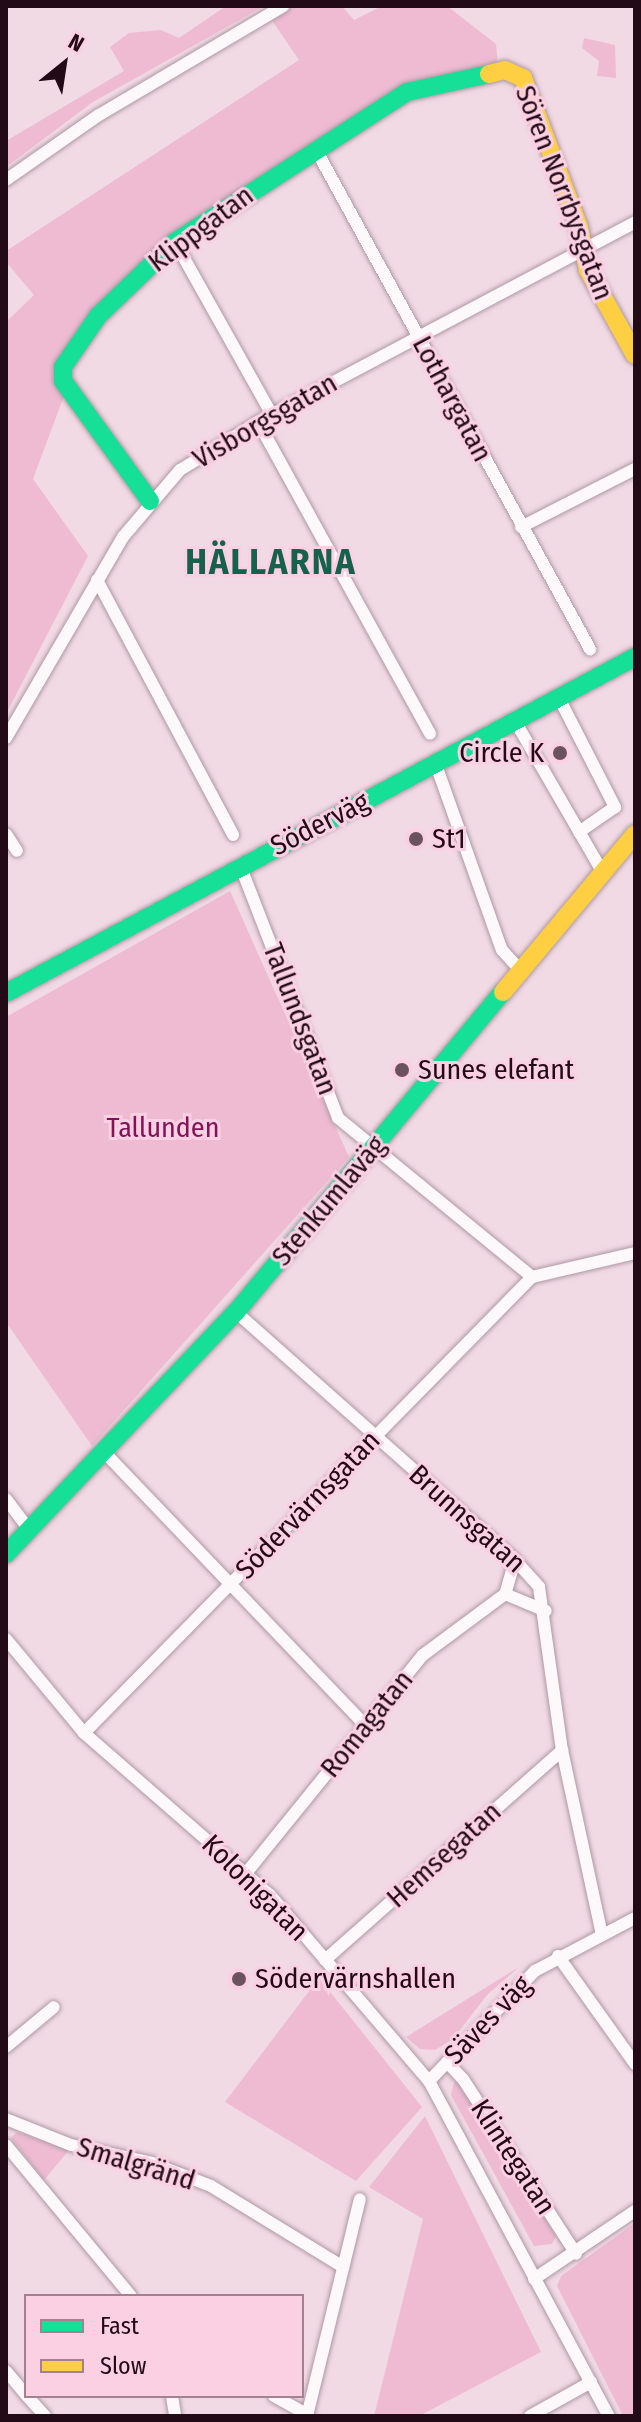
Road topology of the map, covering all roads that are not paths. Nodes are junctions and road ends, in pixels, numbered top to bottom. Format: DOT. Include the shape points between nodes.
graph roads {
  1 [pos="283,6"];
  2 [pos="516,73"];
  3 [pos="315,148"];
  4 [pos="6,180"];
  5 [pos="635,222"];
  6 [pos="175,242"];
  7 [pos="581,249"];
  8 [pos="419,338"];
  9 [pos="635,355"];
  10 [pos="272,415"];
  11 [pos="258,422"];
  12 [pos="635,469"];
  13 [pos="150,501"];
  14 [pos="521,527"];
  15 [pos="97,580"];
  16 [pos="590,649"];
  17 [pos="635,657"];
  18 [pos="559,698"];
  19 [pos="515,721"];
  20 [pos="430,734"];
  21 [pos="6,738"];
  22 [pos="436,765"];
  23 [pos="579,832"];
  24 [pos="6,834"];
  25 [pos="635,834"];
  26 [pos="233,835"];
  27 [pos="17,851"];
  28 [pos="240,865"];
  29 [pos="603,873"];
  30 [pos="522,972"];
  31 [pos="6,993"];
  32 [pos="373,1147"];
  33 [pos="635,1253"];
  34 [pos="532,1277"];
  35 [pos="236,1312"];
  36 [pos="376,1436"];
  37 [pos="106,1454"];
  38 [pos="6,1499"];
  39 [pos="29,1529"];
  40 [pos="6,1554"];
  41 [pos="515,1560"];
  42 [pos="229,1586"];
  43 [pos="505,1594"];
  44 [pos="546,1611"];
  45 [pos="6,1639"];
  46 [pos="366,1726"];
  47 [pos="84,1733"];
  48 [pos="562,1750"];
  49 [pos="247,1872"];
  50 [pos="635,1918"];
  51 [pos="602,1935"];
  52 [pos="558,1956"];
  53 [pos="325,1960"];
  54 [pos="54,2007"];
  55 [pos="6,2047"];
  56 [pos="447,2062"];
  57 [pos="635,2064"];
  58 [pos="429,2081"];
  59 [pos="6,2119"];
  60 [pos="6,2145"];
  61 [pos="360,2199"];
  62 [pos="635,2211"];
  63 [pos="576,2254"];
  64 [pos="343,2267"];
  65 [pos="534,2279"];
  66 [pos="129,2294"];
  67 [pos="6,2371"];
  68 [pos="591,2382"];
  69 [pos="24,2392"];
  70 [pos="30,2398"];
  71 [pos="278,2398"];
  72 [pos="308,2415"];
  73 [pos="45,2416"];
  74 [pos="530,2416"];
  75 [pos="609,2416"];
  1 -- 4 [label="street" via="99,115"];
  2 -- 3 [label="street, Klippgatan" via="469,75 407,92"];
  2 -- 7 [label="street, Sören Norrbysgatan" via="523,78 579,227"];
  3 -- 6 [label="street, Klippgatan"];
  3 -- 8 [label="street, Lothargatan"];
  5 -- 7 [label="street, Visborgsgatan"];
  6 -- 10 [label="street"];
  6 -- 13 [label="street, Klippgatan" via="98,316 63,367 63,381"];
  7 -- 8 [label="street, Visborgsgatan"];
  7 -- 9 [label="street, Sören Norrbysgatan"];
  8 -- 10 [label="street, Visborgsgatan"];
  8 -- 14 [label="street, Lothargatan"];
  10 -- 11 [label="street, Visborgsgatan"];
  11 -- 13 [label="street, Visborgsgatan" via="180,470"];
  11 -- 20 [label="street"];
  12 -- 14 [label="street"];
  13 -- 15 [label="street, Visborgsgatan"];
  14 -- 16 [label="street, Lothargatan"];
  15 -- 21 [label="street, Visborgsgatan"];
  15 -- 26 [label="street"];
  17 -- 18 [label="street, Söderväg"];
  18 -- 19 [label="street, Söderväg"];
  18 -- 23 [label="street" via="615,807"];
  19 -- 22 [label="street, Söderväg"];
  19 -- 23 [label="street"];
  22 -- 28 [label="street, Söderväg"];
  22 -- 30 [label="street" via="502,950"];
  23 -- 29 [label="street"];
  24 -- 27 [label="street"];
  25 -- 29 [label="street, Stenkumlaväg"];
  28 -- 31 [label="street, Söderväg"];
  28 -- 32 [label="street, Tallundsgatan" via="338,1118"];
  29 -- 30 [label="street, Stenkumlaväg"];
  30 -- 32 [label="street, Stenkumlaväg"];
  32 -- 34 [label="street, Tallundsgatan"];
  32 -- 35 [label="street, Stenkumlaväg"];
  33 -- 34 [label="street"];
  34 -- 36 [label="street, Södervärnsgatan"];
  35 -- 36 [label="street, Brunnsgatan"];
  35 -- 37 [label="street, Stenkumlaväg"];
  36 -- 41 [label="street, Brunnsgatan"];
  36 -- 42 [label="street, Södervärnsgatan"];
  37 -- 39 [label="street, Stenkumlaväg"];
  37 -- 42 [label="street"];
  38 -- 39 [label="street"];
  39 -- 40 [label="street, Stenkumlaväg"];
  41 -- 43 [label="street"];
  41 -- 44 [label="street, Brunnsgatan" via="539,1587"];
  42 -- 46 [label="street"];
  42 -- 47 [label="street, Södervärnsgatan"];
  43 -- 44 [label="street"];
  43 -- 46 [label="street, Romagatan" via="423,1655"];
  44 -- 48 [label="street, Brunnsgatan"];
  45 -- 47 [label="street, Kolonigatan"];
  46 -- 49 [label="street, Romagatan"];
  47 -- 49 [label="street, Kolonigatan"];
  48 -- 51 [label="street, Brunnsgatan"];
  48 -- 53 [label="street, Hemsegatan"];
  49 -- 53 [label="street, Kolonigatan"];
  50 -- 51 [label="street, Säves väg"];
  51 -- 52 [label="street, Säves väg"];
  52 -- 56 [label="street, Säves väg" via="509,1993"];
  52 -- 57 [label="street"];
  53 -- 58 [label="street, Kolonigatan"];
  54 -- 55 [label="street"];
  56 -- 58 [label="street, Säves väg"];
  56 -- 63 [label="street, Klintegatan"];
  58 -- 65 [label="street, Kolonigatan"];
  59 -- 64 [label="street, Smalgränd" via="71,2145 152,2163 211,2186"];
  60 -- 66 [label="street"];
  61 -- 64 [label="street"];
  62 -- 63 [label="street"];
  63 -- 65 [label="street"];
  64 -- 72 [label="street"];
  65 -- 68 [label="street, Kolonigatan"];
  67 -- 69 [label="street"];
  68 -- 74 [label="street"];
  68 -- 75 [label="street, Kolonigatan"];
  70 -- 73 [label="street"];
  71 -- 72 [label="street"];
}
